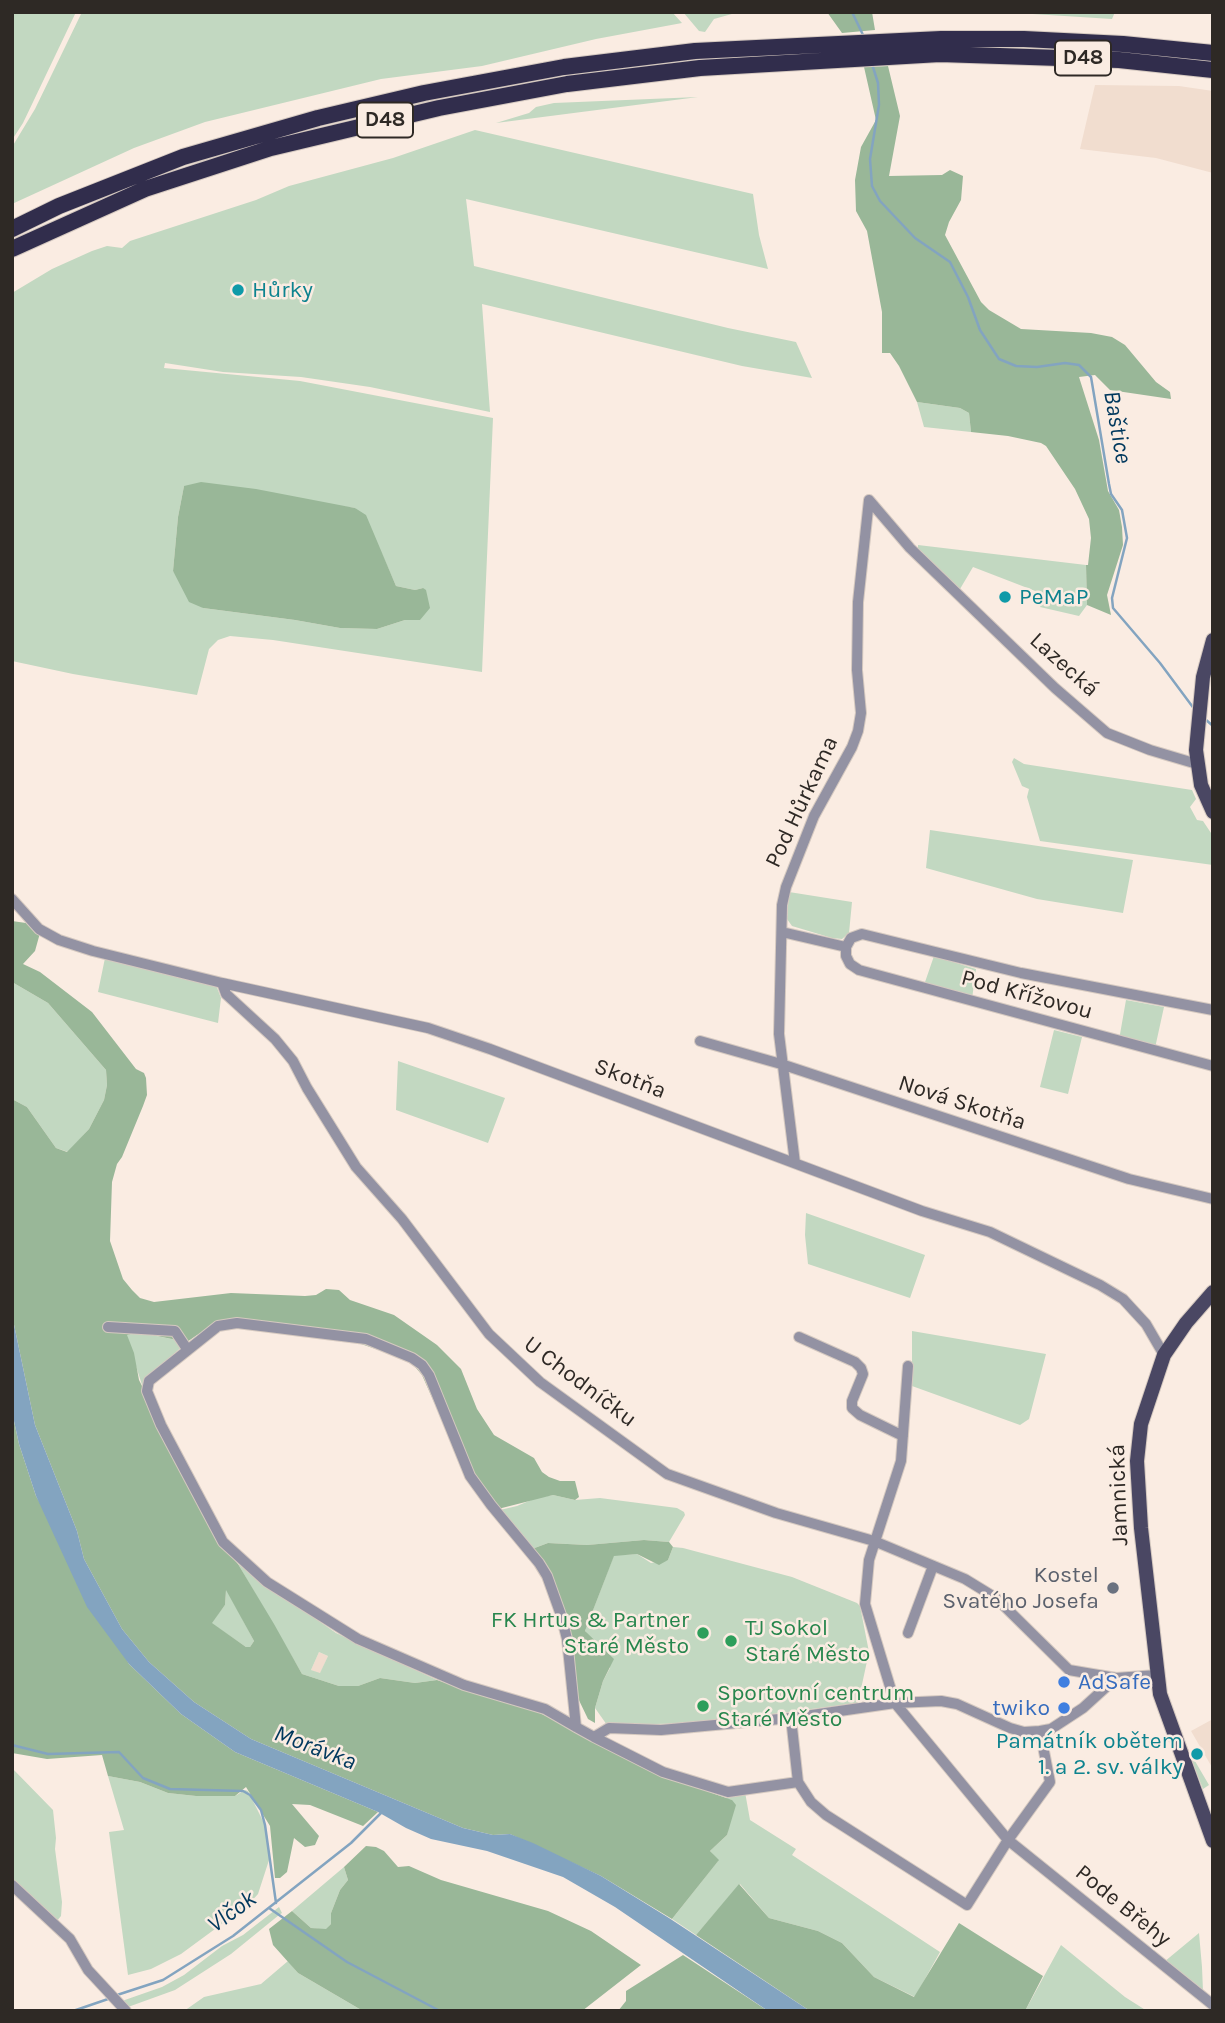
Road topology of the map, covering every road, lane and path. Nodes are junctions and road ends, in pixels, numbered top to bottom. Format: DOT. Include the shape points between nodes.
graph roads {
  1 [pos="883,49"];
  2 [pos="837,51"];
  3 [pos="1213,53"];
  4 [pos="1213,70"];
  5 [pos="12,229"];
  6 [pos="12,249"];
  7 [pos="869,500"];
  8 [pos="1213,640"];
  9 [pos="1197,764"];
  10 [pos="1213,812"];
  11 [pos="12,899"];
  12 [pos="782,932"];
  13 [pos="846,947"];
  14 [pos="222,983"];
  15 [pos="1213,1010"];
  16 [pos="700,1041"];
  17 [pos="781,1064"];
  18 [pos="1213,1066"];
  19 [pos="795,1163"];
  20 [pos="1213,1199"];
  21 [pos="1213,1292"];
  22 [pos="108,1327"];
  23 [pos="799,1337"];
  24 [pos="187,1349"];
  25 [pos="1164,1355"];
  26 [pos="908,1366"];
  27 [pos="903,1436"];
  28 [pos="874,1541"];
  29 [pos="933,1566"];
  30 [pos="908,1633"];
  31 [pos="1157,1675"];
  32 [pos="1116,1678"];
  33 [pos="895,1703"];
  34 [pos="791,1718"];
  35 [pos="576,1727"];
  36 [pos="1040,1731"];
  37 [pos="594,1737"];
  38 [pos="798,1782"];
  39 [pos="1008,1840"];
  40 [pos="1213,1840"];
  41 [pos="12,1885"];
  42 [pos="1213,2005"];
  43 [pos="123,2010"];
  1 -- 2 [label="highway, D48"];
  1 -- 3 [label="highway, D48" via="981,38"];
  1 -- 4 [label="highway, D48" via="1119,60"];
  2 -- 5 [label="highway, D48" via="695,51 564,67 411,96 183,157"];
  2 -- 6 [label="highway, D48" via="567,84 341,130 145,189"];
  7 -- 9 [label="street, Lazecká" via="910,548 1107,733"];
  7 -- 12 [label="street, Pod Hůrkama" via="858,602 858,731 814,816 786,887"];
  8 -- 9 [label="main road" via="1200,700"];
  9 -- 10 [label="main road"];
  11 -- 14 [label="street, Skotňa" via="40,929 60,940"];
  12 -- 13 [label="street"];
  12 -- 17 [label="street, Pod Hůrkama"];
  13 -- 15 [label="street, Pod Křížovou" via="862,933 1021,973"];
  13 -- 18 [label="street, Pod Křížovou" via="850,964 859,970"];
  14 -- 19 [label="street, Skotňa" via="428,1028"];
  14 -- 28 [label="street, U Chodníčku" via="226,994 293,1061 356,1167 402,1219 489,1334 540,1382 667,1474 776,1514"];
  16 -- 17 [label="street, Nová Skotňa"];
  17 -- 19 [label="street, Pod Hůrkama"];
  17 -- 20 [label="street, Nová Skotňa" via="1129,1179"];
  19 -- 25 [label="street, Skotňa" via="990,1232 1100,1285 1122,1299 1146,1324"];
  21 -- 25 [label="main road, Jamnická"];
  22 -- 24 [label="street" via="175,1331"];
  23 -- 27 [label="street" via="862,1368 852,1408"];
  24 -- 35 [label="street" via="149,1381 147,1391 227,1548 267,1582 358,1639 464,1685 545,1709"];
  24 -- 35 [label="street" via="218,1326 237,1323 366,1339 422,1365 470,1476 547,1576 567,1639"];
  25 -- 31 [label="main road, Jamnická" via="1141,1423 1137,1461"];
  26 -- 27 [label="street"];
  27 -- 28 [label="street" via="901,1461"];
  28 -- 29 [label="street, U Chodníčku"];
  28 -- 33 [label="street" via="865,1604"];
  29 -- 30 [label="street"];
  29 -- 32 [label="street, U Chodníčku" via="996,1598 1069,1670"];
  31 -- 32 [label="street"];
  31 -- 40 [label="main road, Jamnická" via="1165,1712"];
  32 -- 36 [label="street" via="1083,1708"];
  33 -- 34 [label="street"];
  33 -- 36 [label="street" via="941,1700 1010,1728"];
  33 -- 39 [label="street, Pode Břehy"];
  34 -- 37 [label="street" via="661,1730 609,1728"];
  34 -- 38 [label="street"];
  35 -- 37 [label="street"];
  36 -- 39 [label="street" via="1050,1782"];
  37 -- 38 [label="street" via="663,1772 728,1792"];
  38 -- 39 [label="street" via="826,1815 967,1905"];
  39 -- 42 [label="street, Pode Břehy"];
  41 -- 43 [label="street" via="70,1939 88,1970"];
}
